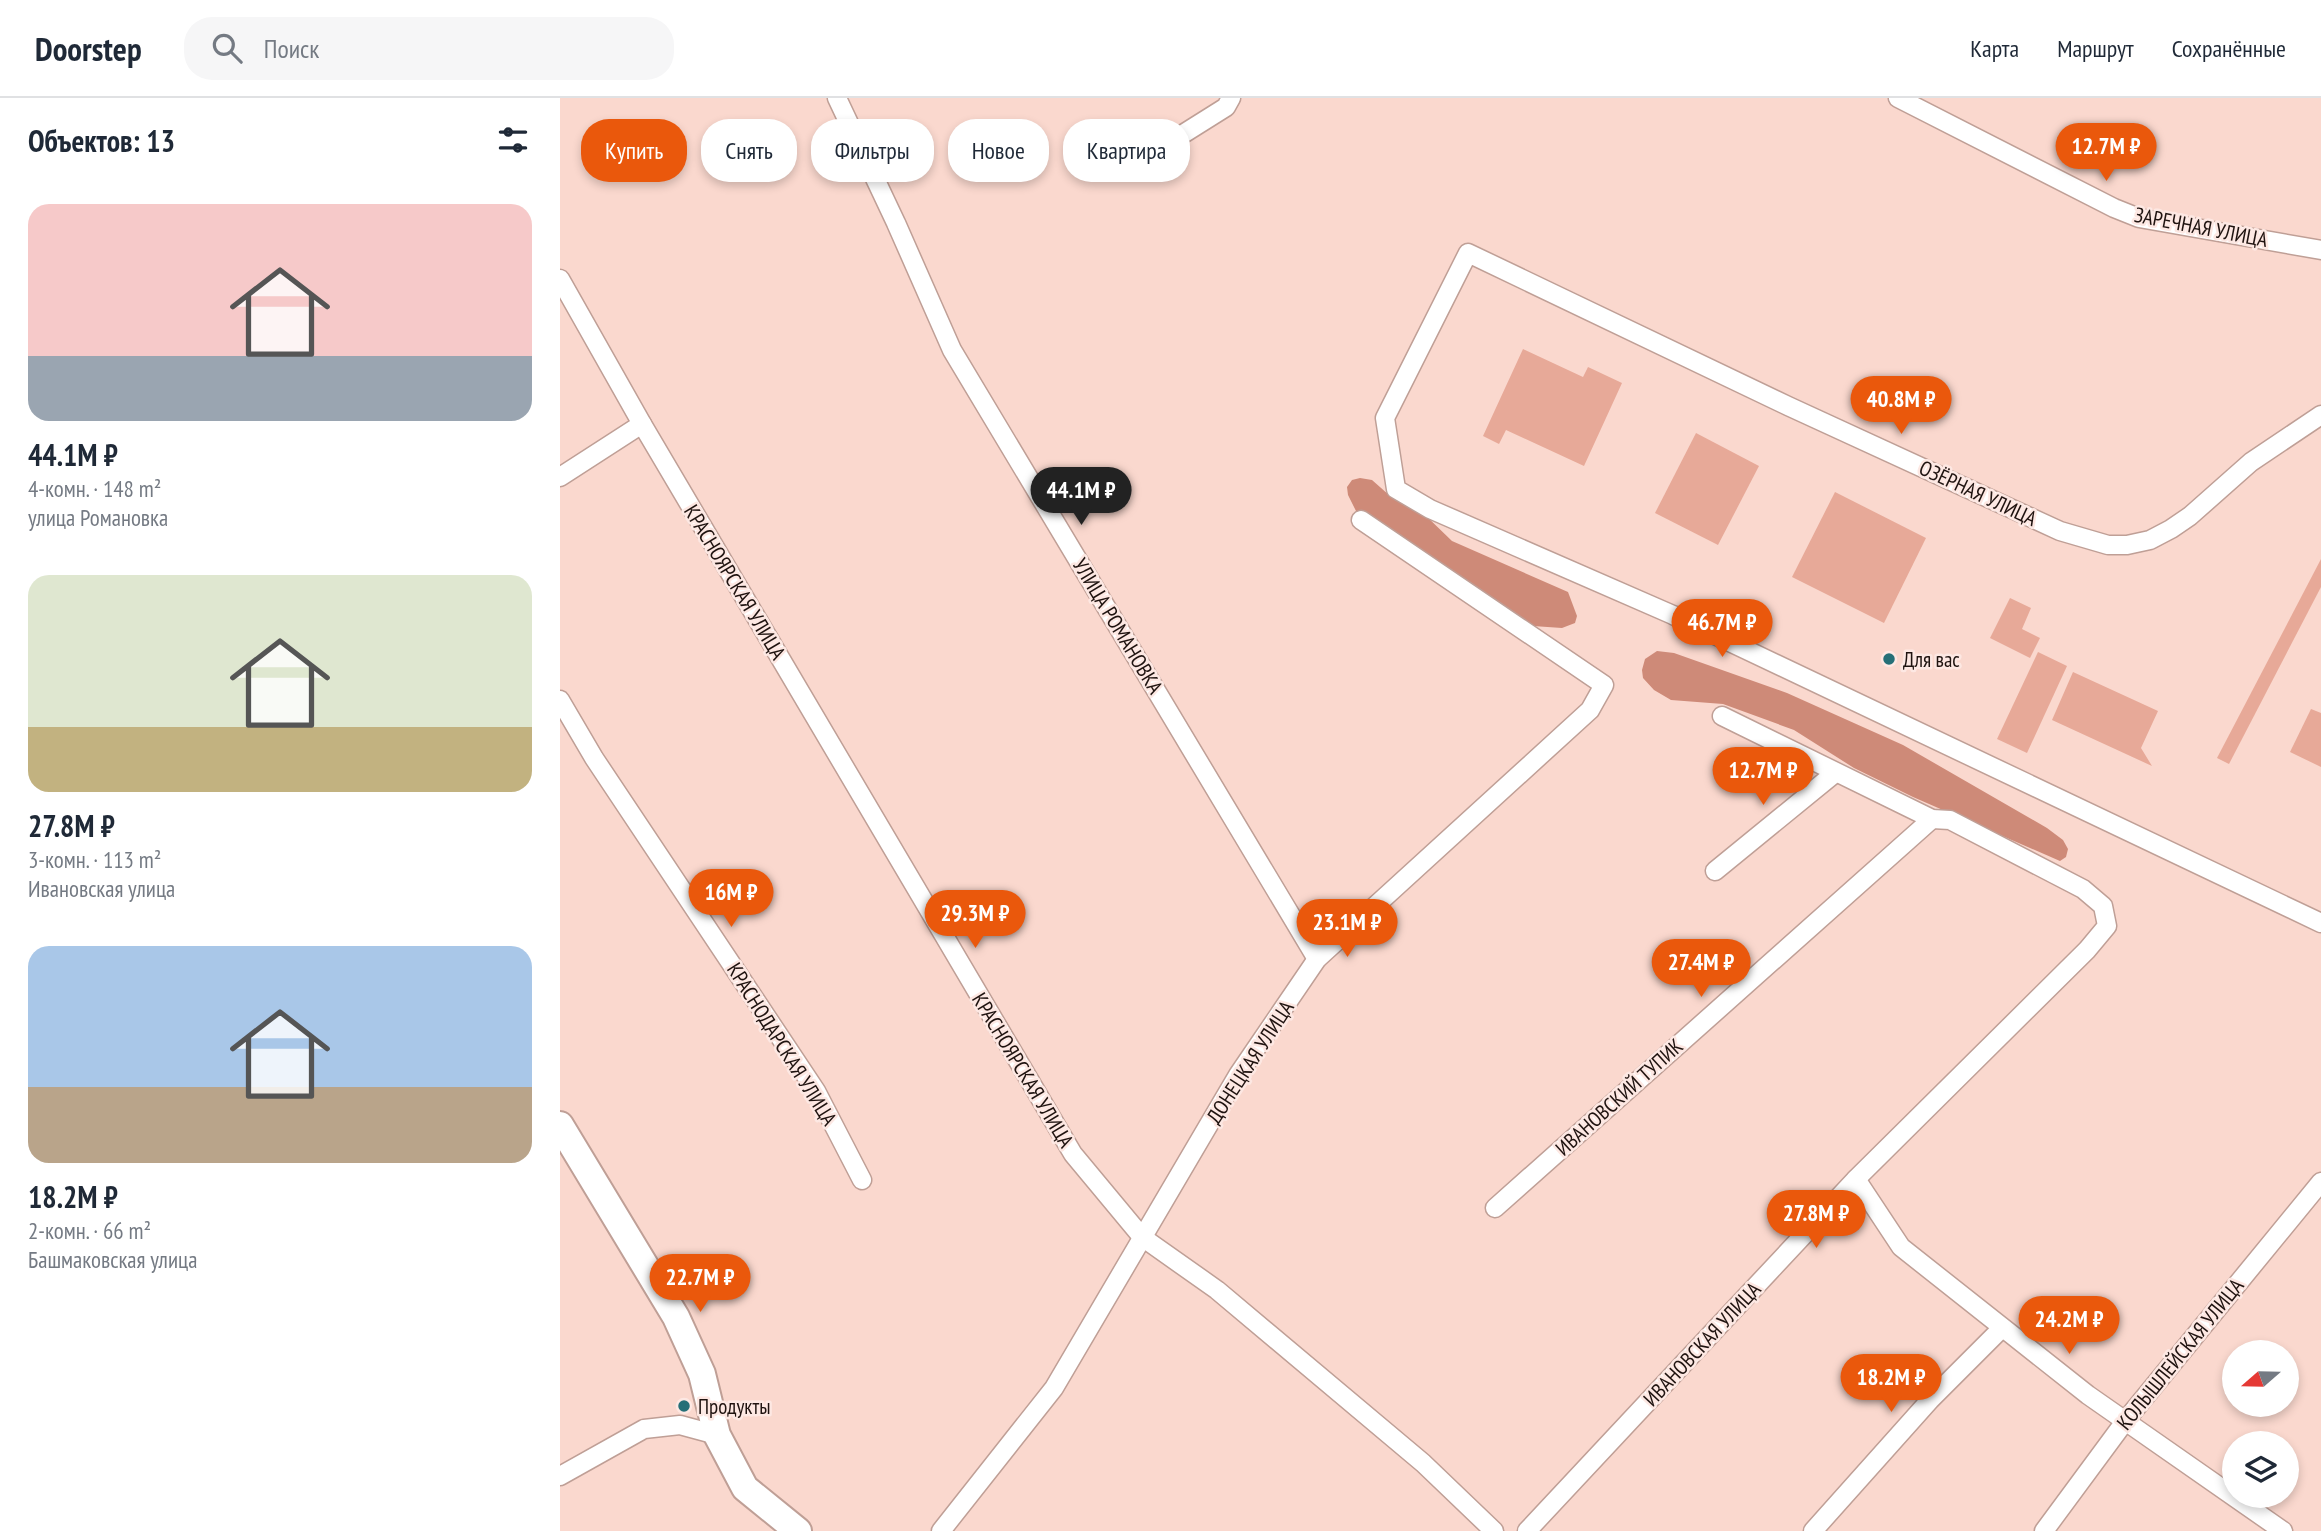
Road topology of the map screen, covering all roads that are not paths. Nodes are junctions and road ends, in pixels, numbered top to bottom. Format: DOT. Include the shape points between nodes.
graph roads {
  1 [pos="837,98"];
  2 [pos="1231,98"];
  3 [pos="1898,98"];
  4 [pos="1190,130"];
  5 [pos="2321,250"];
  6 [pos="560,279"];
  7 [pos="2321,415"];
  8 [pos="642,424"];
  9 [pos="560,477"];
  10 [pos="1361,520"];
  11 [pos="560,700"];
  12 [pos="1722,716"];
  13 [pos="1835,773"];
  14 [pos="1931,819"];
  15 [pos="1715,871"];
  16 [pos="2321,923"];
  17 [pos="1317,959"];
  18 [pos="560,1125"];
  19 [pos="1856,1179"];
  20 [pos="862,1180"];
  21 [pos="2321,1182"];
  22 [pos="1495,1208"];
  23 [pos="1142,1237"];
  24 [pos="2002,1328"];
  25 [pos="2126,1420"];
  26 [pos="718,1436"];
  27 [pos="560,1476"];
  28 [pos="798,1531"];
  29 [pos="941,1531"];
  30 [pos="1494,1531"];
  31 [pos="1527,1531"];
  32 [pos="1813,1531"];
  33 [pos="2044,1531"];
  34 [pos="2283,1531"];
  1 -- 17 [label="street, УЛИЦА РОМАНОВКА" via="952,350"];
  2 -- 4 [label="street" via="1226,107"];
  3 -- 5 [label="street, ЗАРЕЧНАЯ УЛИЦА" via="2139,218"];
  6 -- 8 [label="street, КРАСНОЯРСКАЯ УЛИЦА"];
  7 -- 16 [label="street, ОЗЁРНАЯ УЛИЦА" via="2250,463 2190,516 2150,540 2127,545 2092,542 1777,401 1468,253 1385,418 1396,489 1430,509 1673,614"];
  8 -- 9 [label="street"];
  8 -- 23 [label="street, КРАСНОЯРСКАЯ УЛИЦА" via="1073,1154"];
  10 -- 17 [label="street, ДОНЕЦКАЯ УЛИЦА" via="1604,685 1590,710"];
  11 -- 20 [label="street, КРАСНОДАРСКАЯ УЛИЦА" via="816,1091"];
  12 -- 13 [label="street"];
  13 -- 14 [label="street"];
  13 -- 15 [label="street"];
  14 -- 19 [label="street, ИВАНОВСКАЯ УЛИЦА" via="1950,820 2083,889 2103,906 2107,926"];
  14 -- 22 [label="street, ИВАНОВСКИЙ ТУПИК"];
  17 -- 23 [label="street, ДОНЕЦКАЯ УЛИЦА" via="1238,1075"];
  18 -- 26 [label="street" via="676,1317 702,1374"];
  19 -- 24 [label="street" via="1901,1247"];
  19 -- 31 [label="street, ИВАНОВСКАЯ УЛИЦА"];
  21 -- 25 [label="street, КОЛЫШЛЕЙСКАЯ УЛИЦА"];
  23 -- 29 [label="street, ДОНЕЦКАЯ УЛИЦА" via="1054,1388"];
  23 -- 30 [label="street, КРАСНОЯРСКАЯ УЛИЦА" via="1227,1298 1423,1463"];
  24 -- 25 [label="street"];
  24 -- 32 [label="street" via="1930,1400"];
  25 -- 33 [label="street, КОЛЫШЛЕЙСКАЯ УЛИЦА"];
  25 -- 34 [label="street"];
  26 -- 27 [label="street" via="680,1425 644,1429"];
  26 -- 28 [label="street" via="745,1488"];
}
